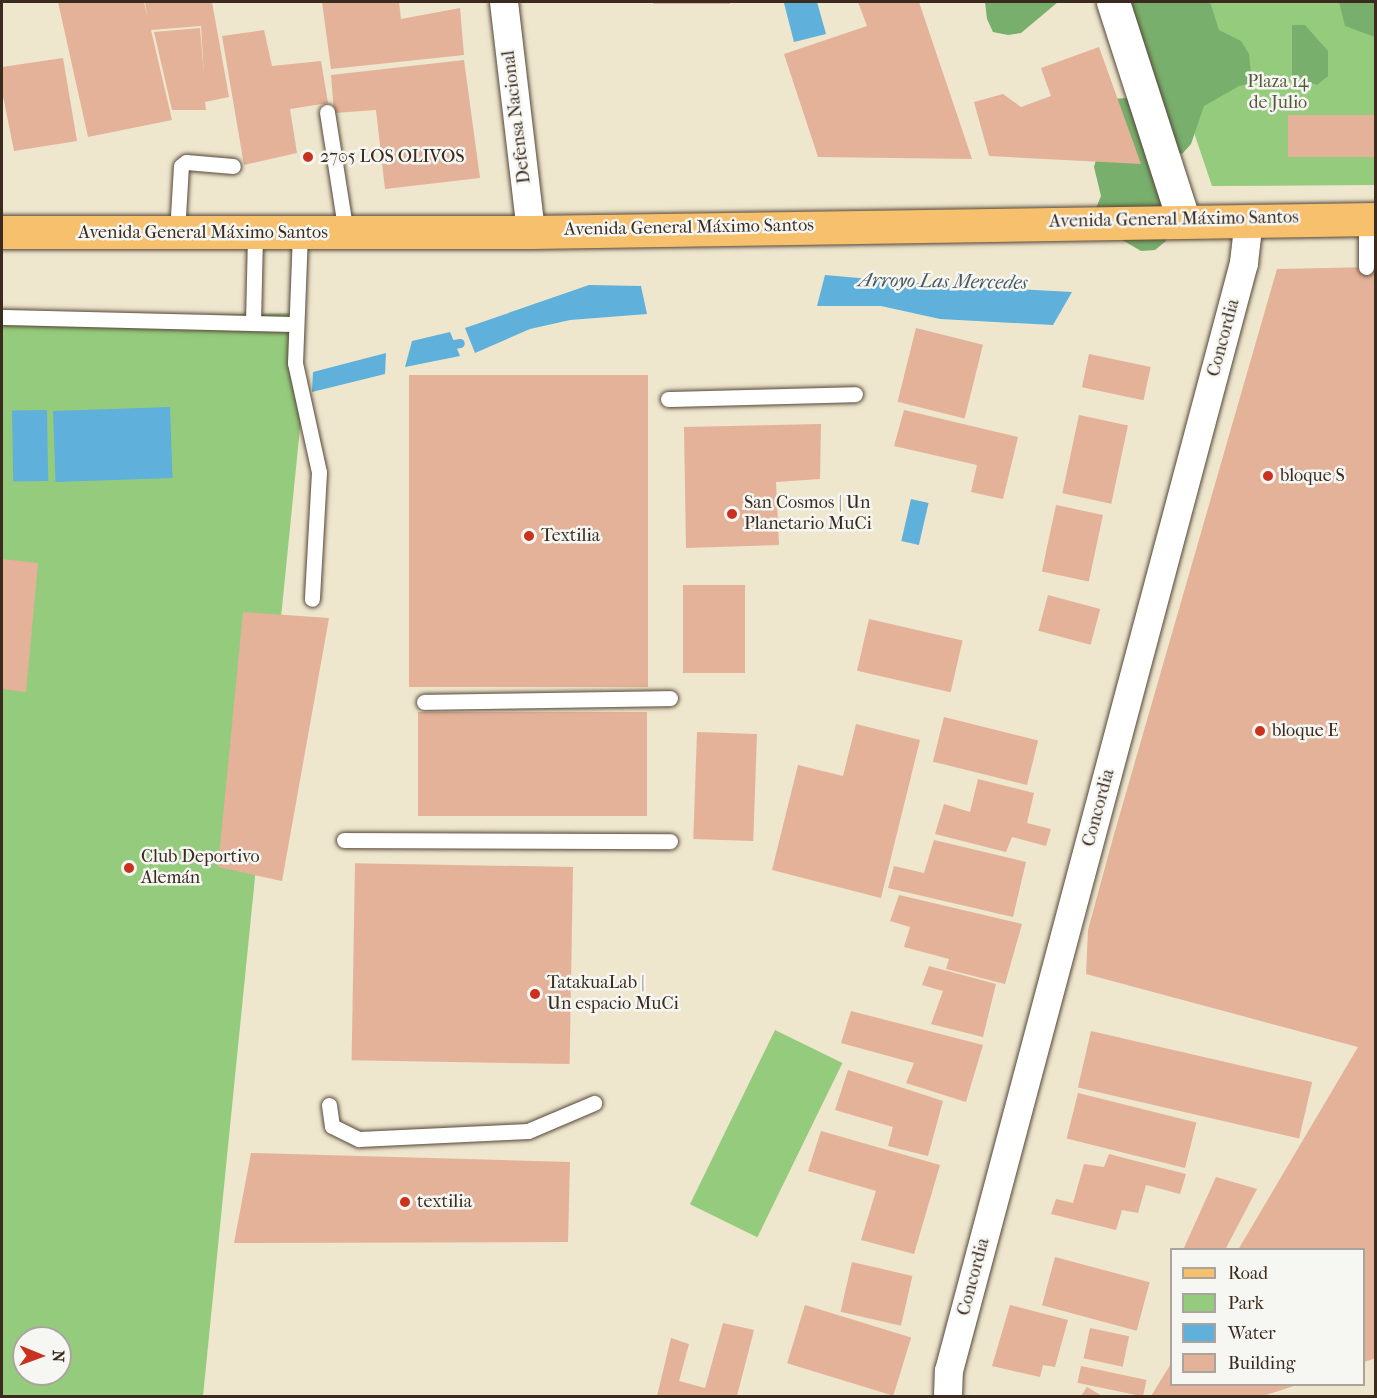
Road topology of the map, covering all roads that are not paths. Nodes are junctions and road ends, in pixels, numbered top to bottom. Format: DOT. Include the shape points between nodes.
graph roads {
  1 [pos="504,2"];
  2 [pos="1113,2"];
  3 [pos="327,112"];
  4 [pos="233,166"];
  5 [pos="1183,219"];
  6 [pos="1249,219"];
  7 [pos="1371,219"];
  8 [pos="2,232"];
  9 [pos="531,232"];
  10 [pos="177,233"];
  11 [pos="300,233"];
  12 [pos="346,233"];
  13 [pos="255,234"];
  14 [pos="1366,267"];
  15 [pos="2,317"];
  16 [pos="253,323"];
  17 [pos="295,324"];
  18 [pos="855,394"];
  19 [pos="668,399"];
  20 [pos="312,599"];
  21 [pos="670,698"];
  22 [pos="424,702"];
  23 [pos="344,840"];
  24 [pos="670,841"];
  25 [pos="594,1103"];
  26 [pos="329,1105"];
  27 [pos="948,1396"];
  1 -- 9 [label="street, Defensa Nacional"];
  2 -- 5 [label="street"];
  3 -- 12 [label="lane"];
  4 -- 10 [label="lane" via="186,162 181,166"];
  5 -- 6 [label="main road, Avenida General Máximo Santos"];
  5 -- 9 [label="main road, Avenida General Máximo Santos"];
  6 -- 7 [label="main road, Avenida General Máximo Santos"];
  6 -- 27 [label="street, Concordia" via="1244,263 952,1360"];
  7 -- 14 [label="lane"];
  8 -- 10 [label="main road, Avenida General Máximo Santos"];
  9 -- 12 [label="main road, Avenida General Máximo Santos"];
  10 -- 13 [label="main road, Avenida General Máximo Santos"];
  11 -- 12 [label="main road, Avenida General Máximo Santos"];
  11 -- 13 [label="main road, Avenida General Máximo Santos"];
  11 -- 17 [label="lane"];
  13 -- 16 [label="lane"];
  15 -- 16 [label="lane"];
  16 -- 17 [label="lane"];
  17 -- 20 [label="lane" via="294,363 319,472"];
  18 -- 19 [label="lane"];
  21 -- 22 [label="lane"];
  23 -- 24 [label="lane"];
  25 -- 26 [label="lane" via="528,1131 360,1139 332,1126"];
}
